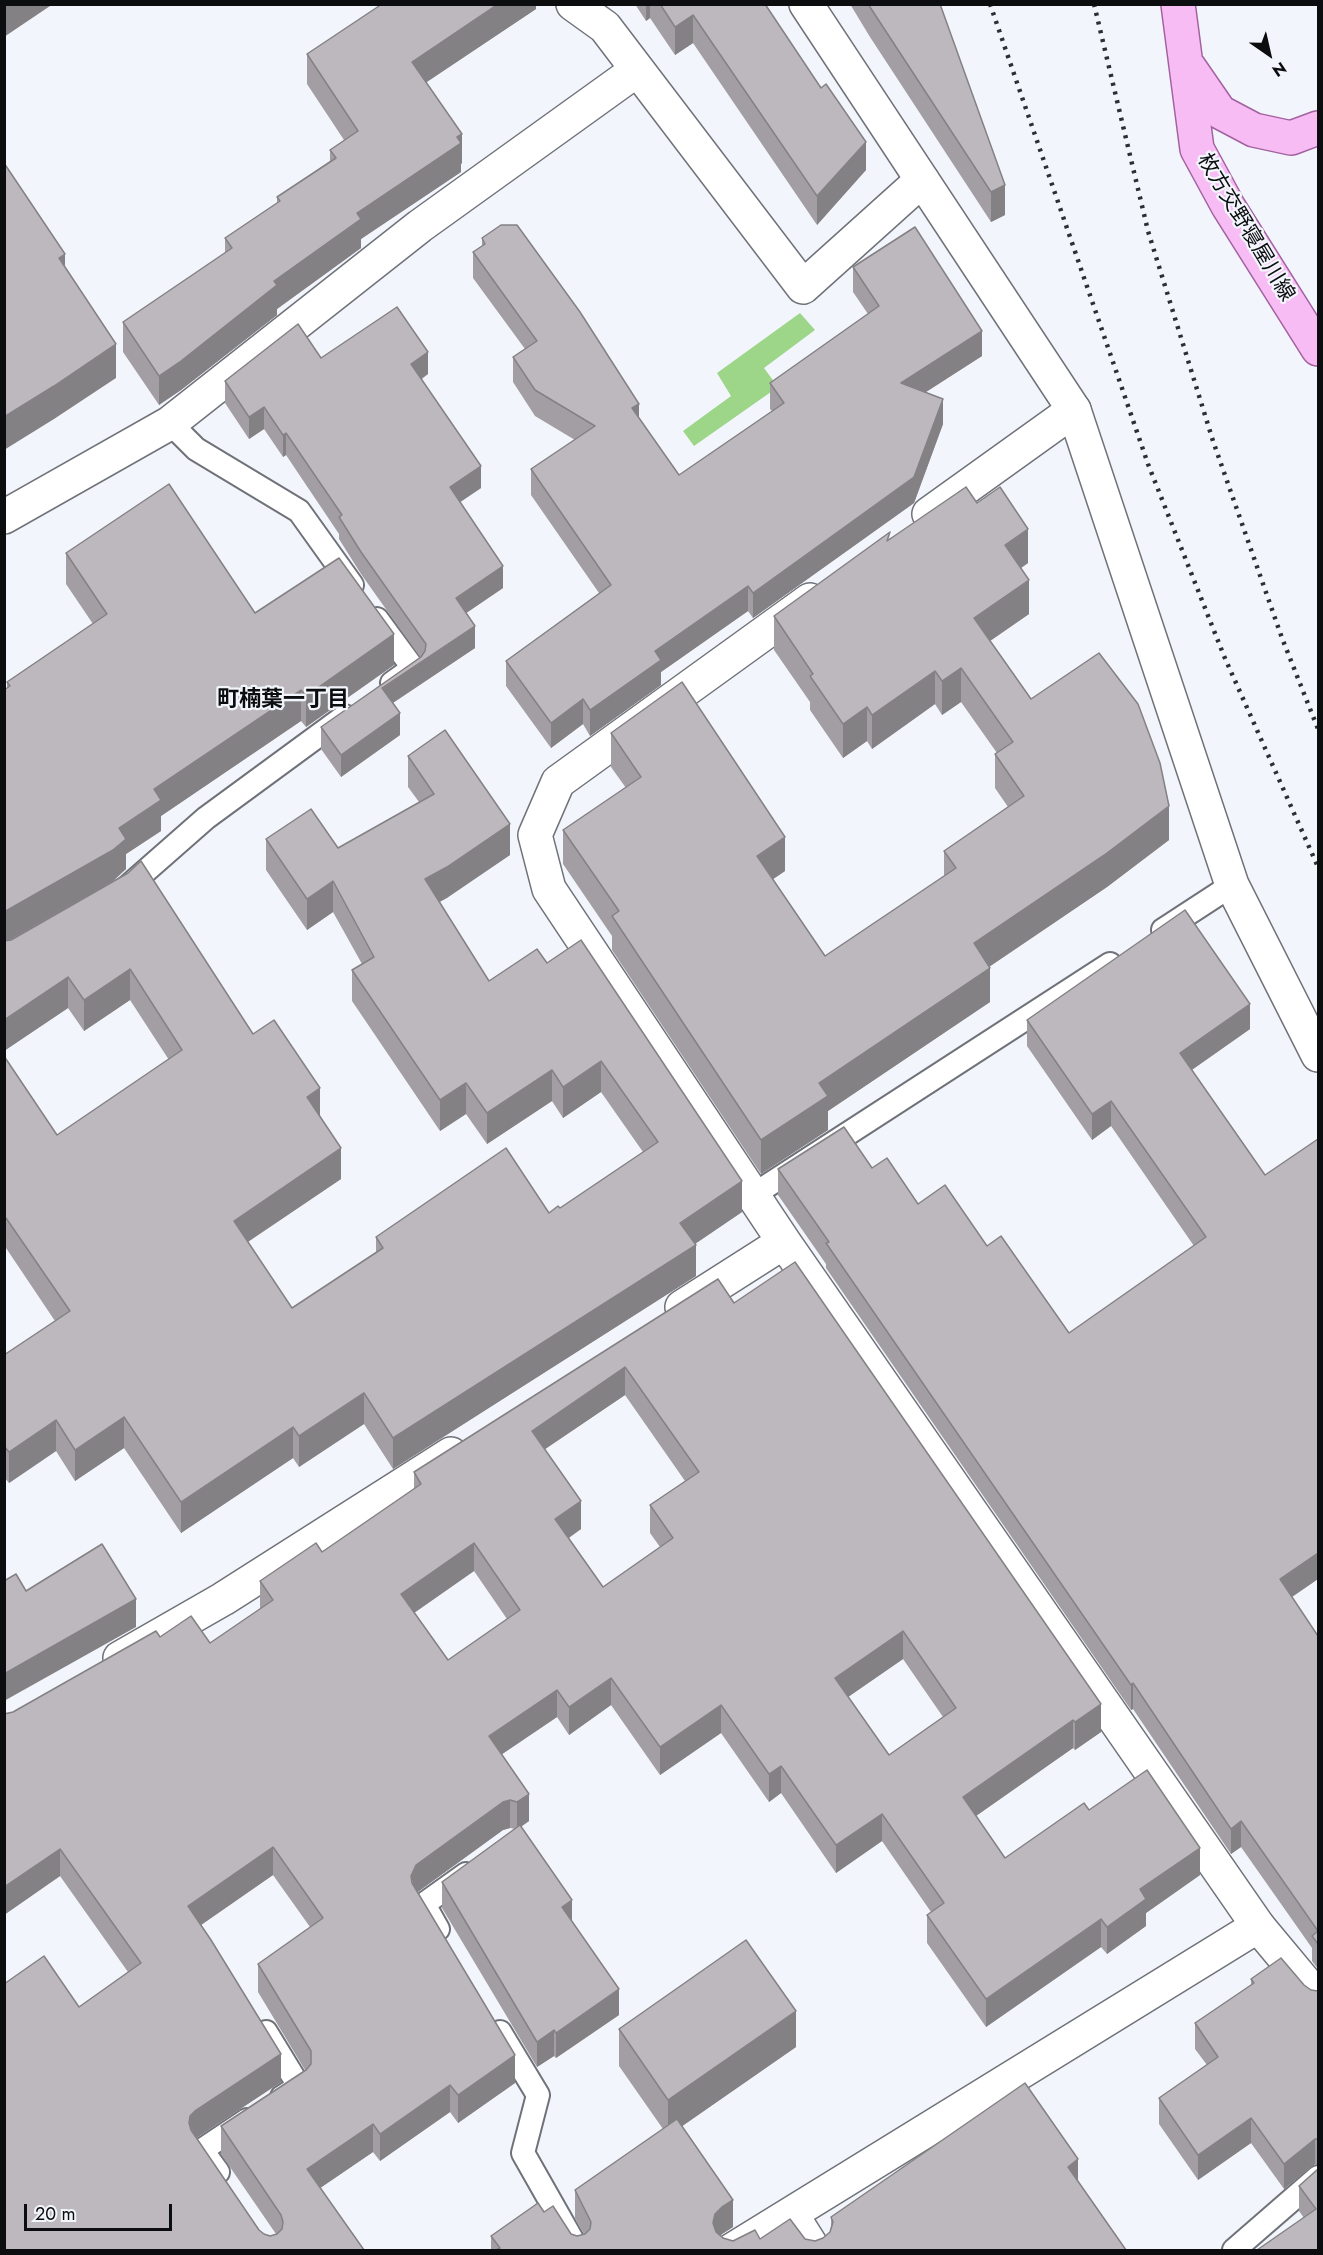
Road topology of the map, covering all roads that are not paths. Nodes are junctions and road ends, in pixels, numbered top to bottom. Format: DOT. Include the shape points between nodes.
graph roads {
  1 [pos="573,4"];
  2 [pos="806,4"];
  3 [pos="1178,4"];
  4 [pos="1187,63"];
  5 [pos="637,70"];
  6 [pos="1318,128"];
  7 [pos="922,180"];
  8 [pos="1318,349"];
  9 [pos="1074,410"];
  10 [pos="170,423"];
  11 [pos="4,518"];
  12 [pos="909,528"];
  13 [pos="832,584"];
  14 [pos="1232,885"];
  15 [pos="102,903"];
  16 [pos="1318,1055"];
  17 [pos="753,1195"];
  18 [pos="784,1242"];
  19 [pos="654,1325"];
  20 [pos="474,1440"];
  21 [pos="98,1670"];
  22 [pos="482,1862"];
  23 [pos="1258,1926"];
  24 [pos="448,1945"];
  25 [pos="1318,1998"];
  26 [pos="490,2015"];
  27 [pos="256,2016"];
  28 [pos="1318,2177"];
  29 [pos="227,2186"];
  30 [pos="792,2215"];
  31 [pos="578,2250"];
  32 [pos="732,2250"];
  33 [pos="814,2250"];
  34 [pos="1234,2250"];
  1 -- 5 [label="street" via="605,27"];
  2 -- 7 [label="street"];
  3 -- 4 [label="main road, 枚方交野寝屋川線"];
  4 -- 6 [label="main road, 枚方交野寝屋川線" via="1220,112 1254,130 1291,138"];
  4 -- 8 [label="main road, 枚方交野寝屋川線" via="1197,149"];
  5 -- 7 [label="street" via="804,287"];
  5 -- 10 [label="street" via="420,226"];
  7 -- 9 [label="street"];
  9 -- 12 [label="street"];
  9 -- 14 [label="street"];
  10 -- 11 [label="street"];
  10 -- 15 [label="lane" via="196,449 299,511 413,668 206,818 121,892"];
  13 -- 17 [label="street" via="558,782 535,835 549,889"];
  14 -- 16 [label="street"];
  14 -- 17 [label="lane"];
  17 -- 18 [label="street"];
  18 -- 19 [label="street"];
  18 -- 23 [label="street"];
  20 -- 21 [label="street" via="223,1599"];
  22 -- 24 [label="lane" via="424,1904"];
  23 -- 25 [label="street"];
  23 -- 30 [label="street"];
  26 -- 31 [label="lane" via="538,2096 523,2153"];
  27 -- 29 [label="lane" via="299,2086 202,2150"];
  28 -- 34 [label="lane"];
  30 -- 32 [label="street"];
  30 -- 33 [label="street"];
}
